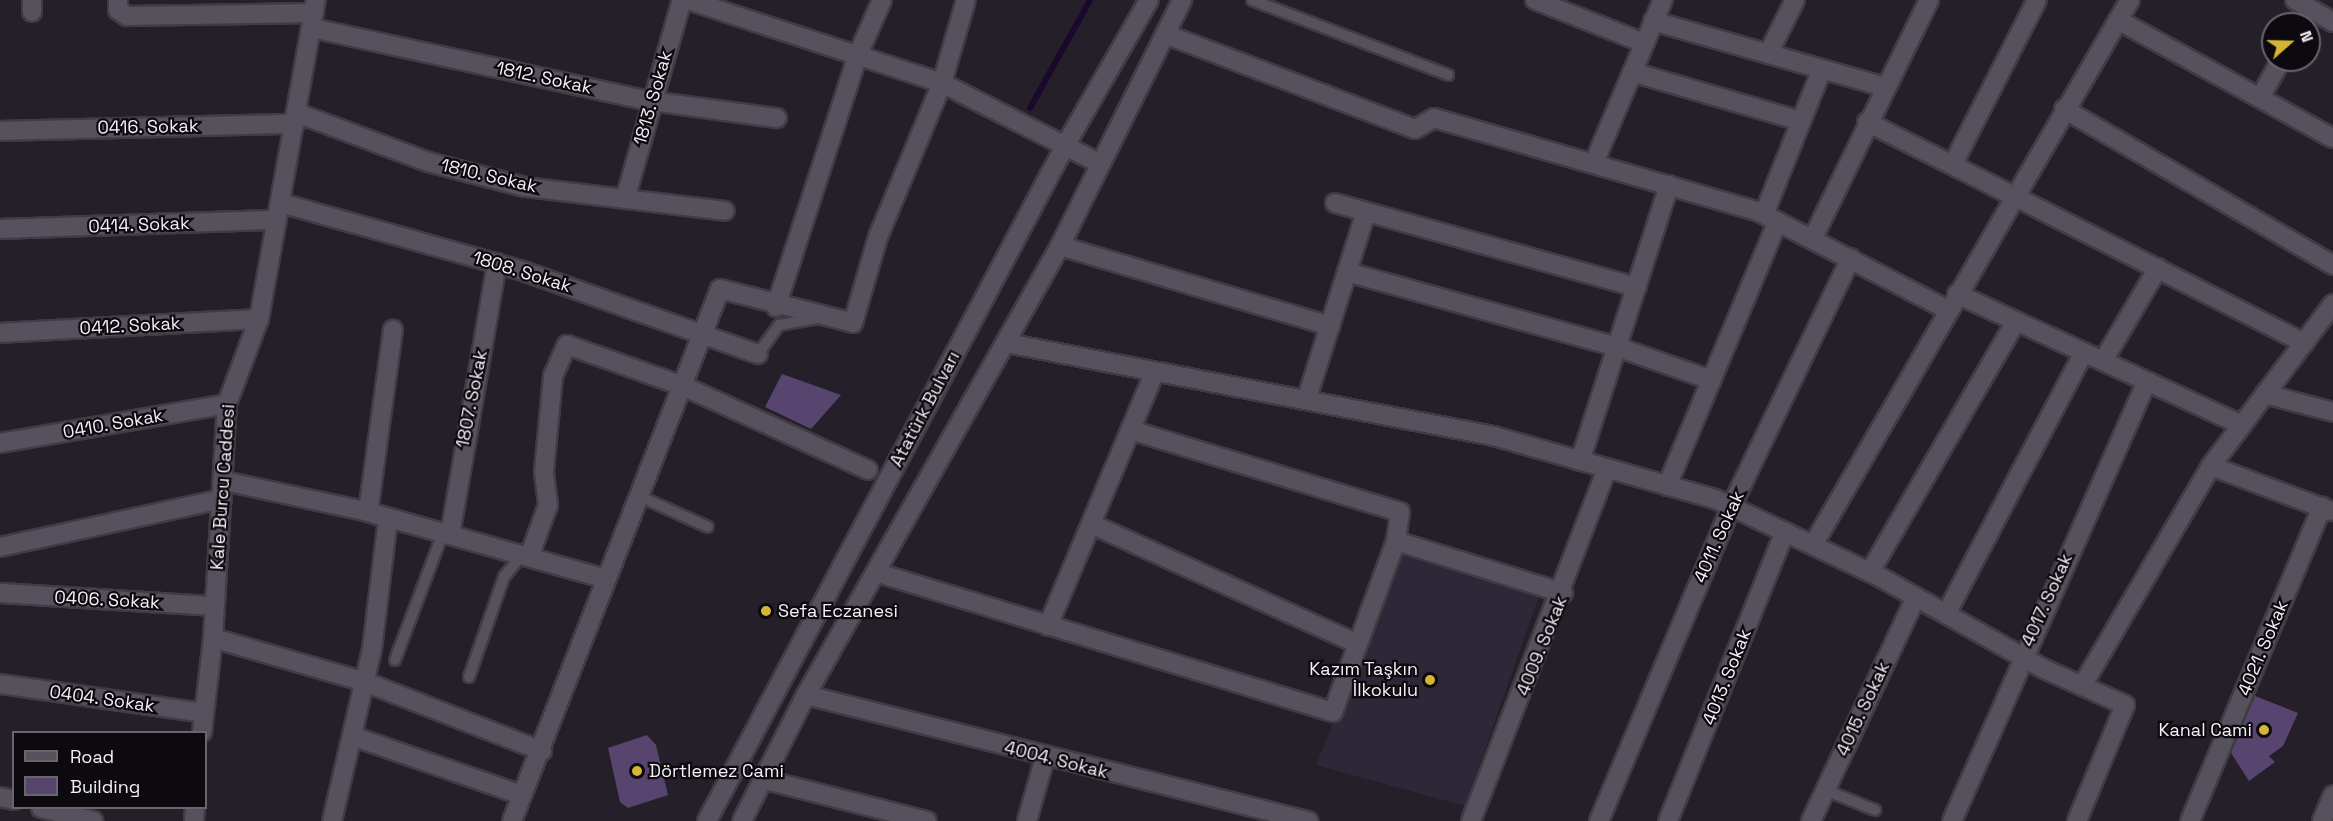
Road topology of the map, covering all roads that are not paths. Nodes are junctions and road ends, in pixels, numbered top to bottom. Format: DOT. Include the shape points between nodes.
graph roads {
  1 [pos="118,0"];
  2 [pos="682,0"];
  3 [pos="688,0"];
  4 [pos="882,0"];
  5 [pos="966,0"];
  6 [pos="1149,0"];
  7 [pos="1182,0"];
  8 [pos="1252,0"];
  9 [pos="1535,0"];
  10 [pos="1664,0"];
  11 [pos="1795,0"];
  12 [pos="1929,0"];
  13 [pos="2037,0"];
  14 [pos="2130,0"];
  15 [pos="1574,7"];
  16 [pos="2303,11"];
  17 [pos="314,14"];
  18 [pos="2118,20"];
  19 [pos="1653,21"];
  20 [pos="2333,22"];
  21 [pos="1165,34"];
  22 [pos="1644,44"];
  23 [pos="1768,54"];
  24 [pos="857,57"];
  25 [pos="1822,69"];
  26 [pos="1632,72"];
  27 [pos="2274,72"];
  28 [pos="1448,75"];
  29 [pos="942,83"];
  30 [pos="1885,87"];
  31 [pos="2260,98"];
  32 [pos="651,101"];
  33 [pos="2064,109"];
  34 [pos="296,118"];
  35 [pos="777,118"];
  36 [pos="1801,122"];
  37 [pos="1867,122"];
  38 [pos="0,130"];
  39 [pos="2333,138"];
  40 [pos="1065,146"];
  41 [pos="1594,163"];
  42 [pos="1101,164"];
  43 [pos="1953,164"];
  44 [pos="1669,185"];
  45 [pos="2014,194"];
  46 [pos="626,196"];
  47 [pos="1335,203"];
  48 [pos="725,211"];
  49 [pos="279,212"];
  50 [pos="1366,212"];
  51 [pos="1771,218"];
  52 [pos="0,229"];
  53 [pos="1813,238"];
  54 [pos="1060,246"];
  55 [pos="1851,258"];
  56 [pos="497,263"];
  57 [pos="2333,265"];
  58 [pos="2158,268"];
  59 [pos="1347,272"];
  60 [pos="1636,287"];
  61 [pos="1957,294"];
  62 [pos="2332,306"];
  63 [pos="776,307"];
  64 [pos="1948,310"];
  65 [pos="823,317"];
  66 [pos="259,319"];
  67 [pos="2016,321"];
  68 [pos="1330,326"];
  69 [pos="393,330"];
  70 [pos="0,333"];
  71 [pos="704,333"];
  72 [pos="1006,343"];
  73 [pos="2304,343"];
  74 [pos="1617,347"];
  75 [pos="2084,352"];
  76 [pos="758,354"];
  77 [pos="2103,361"];
  78 [pos="1154,374"];
  79 [pos="1711,380"];
  80 [pos="2147,381"];
  81 [pos="684,387"];
  82 [pos="2265,394"];
  83 [pos="1307,398"];
  84 [pos="227,404"];
  85 [pos="2333,412"];
  86 [pos="2242,425"];
  87 [pos="1130,430"];
  88 [pos="0,443"];
  89 [pos="1581,461"];
  90 [pos="2211,466"];
  91 [pos="1607,469"];
  92 [pos="868,470"];
  93 [pos="1667,486"];
  94 [pos="223,490"];
  95 [pos="641,497"];
  96 [pos="1731,507"];
  97 [pos="2327,509"];
  98 [pos="368,512"];
  99 [pos="388,518"];
  100 [pos="1091,524"];
  101 [pos="708,527"];
  102 [pos="1785,532"];
  103 [pos="446,534"];
  104 [pos="1396,541"];
  105 [pos="1813,545"];
  106 [pos="0,548"];
  107 [pos="526,556"];
  108 [pos="1869,572"];
  109 [pos="878,573"];
  110 [pos="606,579"];
  111 [pos="0,593"];
  112 [pos="1563,593"];
  113 [pos="1916,597"];
  114 [pos="214,606"];
  115 [pos="1946,614"];
  116 [pos="1048,626"];
  117 [pos="213,638"];
  118 [pos="1356,643"];
  119 [pos="2022,657"];
  120 [pos="395,660"];
  121 [pos="469,677"];
  122 [pos="365,682"];
  123 [pos="0,684"];
  124 [pos="2082,686"];
  125 [pos="806,695"];
  126 [pos="203,713"];
  127 [pos="202,731"];
  128 [pos="352,736"];
  129 [pos="542,750"];
  130 [pos="1045,757"];
  131 [pos="762,779"];
  132 [pos="1825,790"];
  133 [pos="522,795"];
  134 [pos="2333,795"];
  135 [pos="48,809"];
  136 [pos="1875,810"];
  137 [pos="917,820"];
  138 [pos="93,821"];
  139 [pos="332,821"];
  140 [pos="512,821"];
  141 [pos="706,821"];
  142 [pos="742,821"];
  143 [pos="1027,821"];
  144 [pos="1308,821"];
  145 [pos="1471,821"];
  146 [pos="1599,821"];
  147 [pos="1668,821"];
  148 [pos="1811,821"];
  149 [pos="1952,821"];
  150 [pos="2077,821"];
  151 [pos="2190,821"];
  152 [pos="2322,821"];
  1 -- 17 [label="street, 1812. Sokak" via="118,10 127,16"];
  2 -- 32 [label="street, 1813. Sokak"];
  3 -- 24 [label="street"];
  4 -- 24 [label="street"];
  5 -- 29 [label="street"];
  6 -- 40 [label="street, Atatürk Bulvarı"];
  7 -- 21 [label="street, Atatürk Bulvarı"];
  8 -- 28 [label="lane"];
  9 -- 15 [label="street"];
  10 -- 19 [label="street"];
  11 -- 23 [label="street"];
  12 -- 30 [label="street"];
  13 -- 43 [label="street"];
  14 -- 18 [label="street"];
  15 -- 22 [label="street"];
  16 -- 20 [label="street"];
  17 -- 32 [label="street, 1812. Sokak"];
  17 -- 34 [label="street, Kale Burcu Caddesi"];
  18 -- 31 [label="street"];
  18 -- 33 [label="street"];
  19 -- 22 [label="street"];
  19 -- 23 [label="street"];
  21 -- 41 [label="street" via="1415,129 1434,118"];
  21 -- 42 [label="street, Atatürk Bulvarı"];
  22 -- 26 [label="street"];
  23 -- 25 [label="street"];
  24 -- 29 [label="street"];
  24 -- 63 [label="street"];
  25 -- 30 [label="street"];
  25 -- 36 [label="street"];
  26 -- 36 [label="street"];
  26 -- 41 [label="street"];
  27 -- 31 [label="street"];
  29 -- 40 [label="street"];
  29 -- 65 [label="street" via="878,237 853,323"];
  30 -- 37 [label="street"];
  31 -- 39 [label="street"];
  32 -- 35 [label="street, 1812. Sokak"];
  32 -- 46 [label="street, 1813. Sokak"];
  33 -- 45 [label="street"];
  33 -- 57 [label="street"];
  34 -- 38 [label="street, 0416. Sokak"];
  34 -- 46 [label="street, 1810. Sokak" via="428,162 525,187"];
  34 -- 49 [label="street, Kale Burcu Caddesi"];
  36 -- 51 [label="street"];
  37 -- 43 [label="street"];
  37 -- 53 [label="street"];
  40 -- 42 [label="street"];
  40 -- 141 [label="street, Atatürk Bulvarı"];
  41 -- 44 [label="street"];
  42 -- 54 [label="street, Atatürk Bulvarı"];
  43 -- 45 [label="street"];
  44 -- 51 [label="street"];
  44 -- 60 [label="street"];
  45 -- 58 [label="street"];
  45 -- 61 [label="street"];
  46 -- 48 [label="street, 1810. Sokak"];
  47 -- 50 [label="street"];
  49 -- 52 [label="street, 0414. Sokak"];
  49 -- 56 [label="street, 1808. Sokak"];
  49 -- 66 [label="street, Kale Burcu Caddesi"];
  50 -- 59 [label="street"];
  50 -- 60 [label="street"];
  51 -- 53 [label="street"];
  51 -- 79 [label="street"];
  53 -- 55 [label="street"];
  54 -- 68 [label="street"];
  54 -- 72 [label="street, Atatürk Bulvarı"];
  55 -- 64 [label="street"];
  55 -- 96 [label="street, 4011. Sokak"];
  56 -- 71 [label="street, 1808. Sokak"];
  56 -- 103 [label="street, 1807. Sokak"];
  58 -- 73 [label="street"];
  58 -- 77 [label="street"];
  59 -- 68 [label="street"];
  59 -- 74 [label="street"];
  60 -- 74 [label="street"];
  61 -- 64 [label="street"];
  61 -- 67 [label="street"];
  62 -- 73 [label="street"];
  63 -- 65 [label="street"];
  63 -- 71 [label="street" via="720,289"];
  64 -- 105 [label="street"];
  65 -- 76 [label="lane" via="779,325"];
  66 -- 70 [label="street, 0412. Sokak"];
  66 -- 84 [label="street, Kale Burcu Caddesi"];
  67 -- 75 [label="street"];
  67 -- 108 [label="street"];
  68 -- 83 [label="street"];
  69 -- 98 [label="street"];
  71 -- 76 [label="street, 1808. Sokak"];
  71 -- 81 [label="street"];
  72 -- 78 [label="street"];
  72 -- 109 [label="street, Atatürk Bulvarı"];
  73 -- 82 [label="street"];
  74 -- 79 [label="street"];
  74 -- 89 [label="street"];
  75 -- 77 [label="street"];
  75 -- 115 [label="street"];
  77 -- 80 [label="street"];
  78 -- 83 [label="street"];
  78 -- 87 [label="street"];
  79 -- 93 [label="street"];
  80 -- 86 [label="street"];
  80 -- 119 [label="street, 4017. Sokak"];
  81 -- 92 [label="street"];
  81 -- 95 [label="street"];
  81 -- 107 [label="street" via="567,345 553,376 544,471 548,505"];
  82 -- 85 [label="street"];
  82 -- 86 [label="street"];
  83 -- 89 [label="street" via="1494,436"];
  84 -- 88 [label="street, 0410. Sokak"];
  84 -- 94 [label="street, Kale Burcu Caddesi"];
  86 -- 90 [label="street"];
  87 -- 100 [label="street"];
  87 -- 104 [label="street" via="1400,512"];
  89 -- 91 [label="street"];
  90 -- 97 [label="street"];
  90 -- 124 [label="street"];
  91 -- 93 [label="street"];
  91 -- 112 [label="street, 4009. Sokak"];
  93 -- 96 [label="street"];
  94 -- 98 [label="street"];
  94 -- 106 [label="street"];
  94 -- 114 [label="street, Kale Burcu Caddesi"];
  95 -- 101 [label="lane"];
  95 -- 110 [label="street"];
  96 -- 102 [label="street"];
  96 -- 146 [label="street, 4011. Sokak"];
  97 -- 151 [label="street, 4021. Sokak"];
  98 -- 99 [label="street"];
  99 -- 103 [label="street"];
  99 -- 122 [label="street"];
  100 -- 116 [label="street"];
  100 -- 118 [label="street"];
  102 -- 105 [label="street"];
  102 -- 147 [label="street, 4013. Sokak"];
  103 -- 107 [label="street"];
  103 -- 120 [label="lane"];
  104 -- 112 [label="street"];
  104 -- 118 [label="street"];
  105 -- 108 [label="street"];
  107 -- 110 [label="street"];
  107 -- 121 [label="lane" via="504,578"];
  108 -- 113 [label="street"];
  109 -- 116 [label="street"];
  109 -- 125 [label="street, Atatürk Bulvarı"];
  110 -- 129 [label="street"];
  111 -- 114 [label="street, 0406. Sokak"];
  112 -- 145 [label="street, 4009. Sokak"];
  113 -- 115 [label="street"];
  113 -- 132 [label="street, 4015. Sokak"];
  114 -- 117 [label="street, Kale Burcu Caddesi"];
  115 -- 119 [label="street"];
  116 -- 118 [label="street" via="1333,712"];
  117 -- 122 [label="street"];
  117 -- 126 [label="street, Kale Burcu Caddesi"];
  119 -- 124 [label="street"];
  119 -- 149 [label="street, 4017. Sokak"];
  122 -- 128 [label="street"];
  122 -- 129 [label="street"];
  123 -- 126 [label="street, 0404. Sokak"];
  124 -- 150 [label="street" via="2125,705"];
  125 -- 130 [label="street, 4004. Sokak"];
  125 -- 131 [label="street, Atatürk Bulvarı"];
  126 -- 127 [label="street, Kale Burcu Caddesi"];
  128 -- 133 [label="street"];
  128 -- 139 [label="street"];
  129 -- 133 [label="street"];
  130 -- 143 [label="street"];
  130 -- 144 [label="street, 4004. Sokak"];
  131 -- 137 [label="street"];
  131 -- 142 [label="street, Atatürk Bulvarı"];
  132 -- 136 [label="lane"];
  132 -- 148 [label="street, 4015. Sokak"];
  133 -- 140 [label="street"];
  134 -- 152 [label="street"];
  135 -- 138 [label="street"];
}
